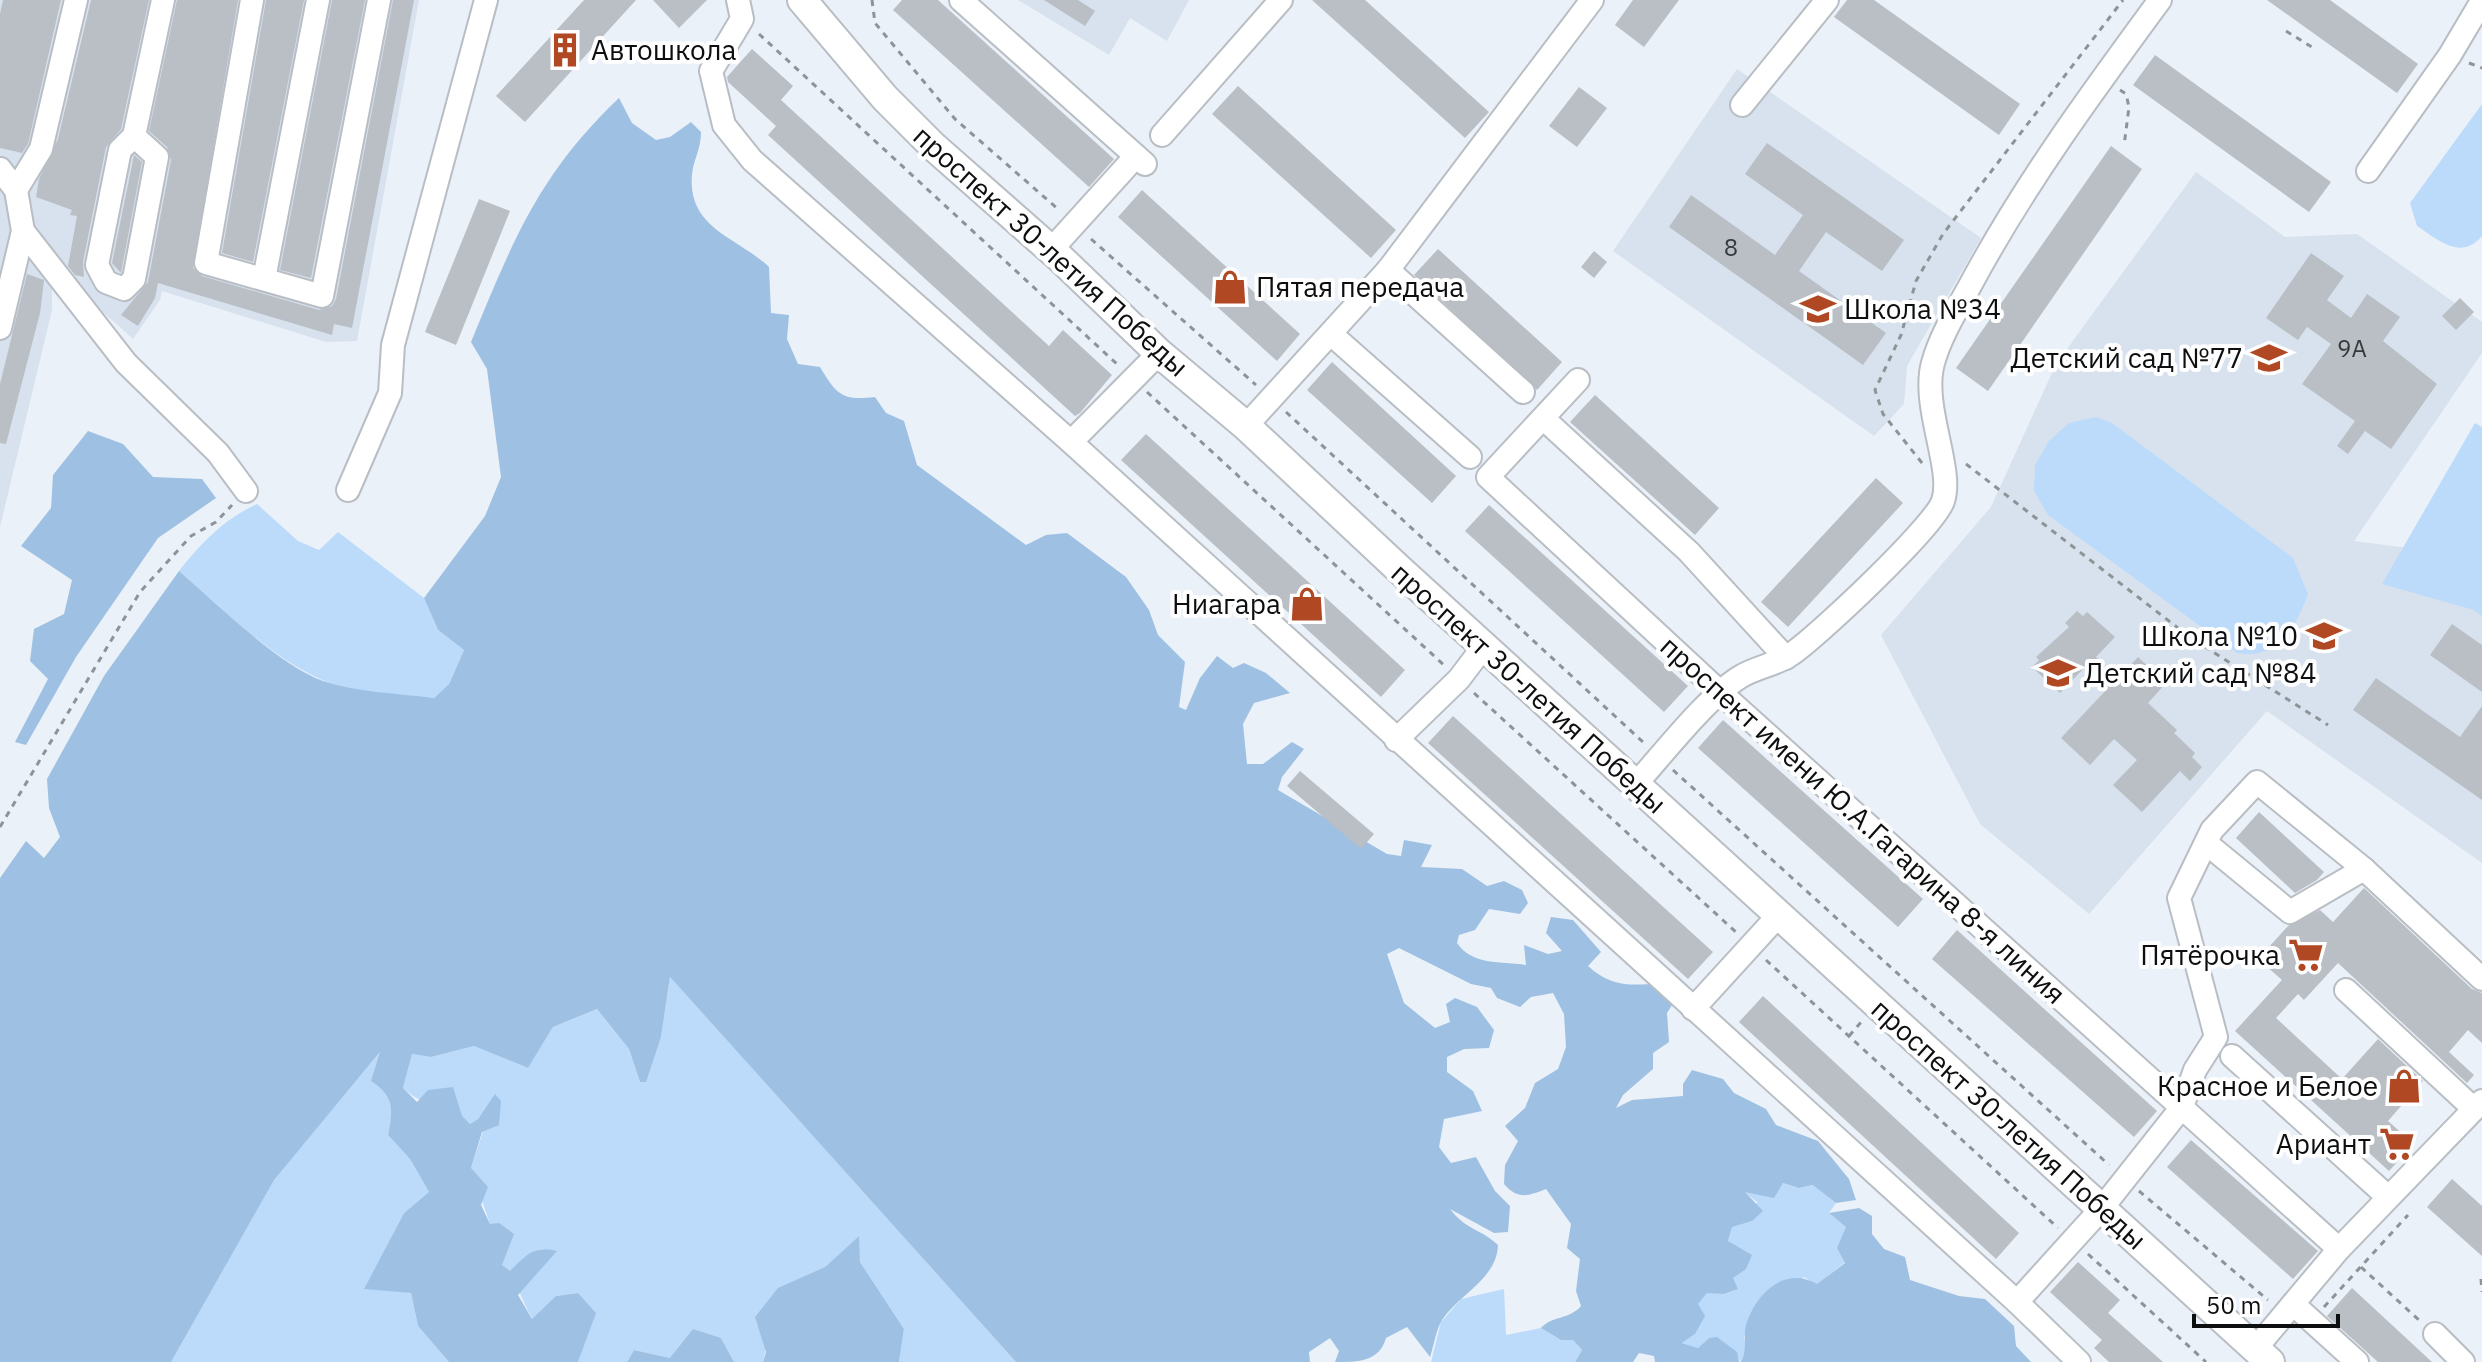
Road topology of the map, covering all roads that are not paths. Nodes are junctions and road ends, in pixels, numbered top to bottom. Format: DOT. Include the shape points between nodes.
graph roads {
  1 [pos="76,0"];
  2 [pos="163,0"];
  3 [pos="252,0"];
  4 [pos="318,0"];
  5 [pos="379,0"];
  6 [pos="486,0"];
  7 [pos="738,0"];
  8 [pos="961,0"];
  9 [pos="1281,0"];
  10 [pos="1592,0"];
  11 [pos="1827,0"];
  12 [pos="2160,0"];
  13 [pos="804,1"];
  14 [pos="2482,1"];
  15 [pos="1742,105"];
  16 [pos="1162,135"];
  17 [pos="134,136"];
  18 [pos="0,169"];
  19 [pos="2368,171"];
  20 [pos="16,190"];
  21 [pos="23,231"];
  22 [pos="1051,250"];
  23 [pos="1388,270"];
  24 [pos="264,279"];
  25 [pos="0,328"];
  26 [pos="1331,334"];
  27 [pos="1159,353"];
  28 [pos="1578,380"];
  29 [pos="1523,392"];
  30 [pos="1545,420"];
  31 [pos="1246,426"];
  32 [pos="1071,442"];
  33 [pos="1470,457"];
  34 [pos="348,490"];
  35 [pos="246,491"];
  36 [pos="1484,646"];
  37 [pos="1786,658"];
  38 [pos="1721,693"];
  39 [pos="1396,740"];
  40 [pos="1635,785"];
  41 [pos="2206,843"];
  42 [pos="2364,869"];
  43 [pos="1778,916"];
  44 [pos="2482,979"];
  45 [pos="2346,990"];
  46 [pos="1693,1009"];
  47 [pos="2232,1056"];
  48 [pos="2478,1105"];
  49 [pos="2182,1107"];
  50 [pos="2388,1197"];
  51 [pos="2102,1208"];
  52 [pos="2339,1249"];
  53 [pos="2017,1302"];
  54 [pos="2287,1311"];
  55 [pos="2435,1334"];
  56 [pos="2263,1355"];
  57 [pos="2079,1362"];
  58 [pos="2357,1362"];
  59 [pos="2463,1362"];
  1 -- 20 [label="street" via="41,149"];
  2 -- 17 [label="street"];
  3 -- 24 [label="street" via="206,263"];
  4 -- 24 [label="street"];
  5 -- 24 [label="street" via="322,296"];
  6 -- 34 [label="street" via="393,345 390,393"];
  7 -- 32 [label="street" via="742,19 711,71 724,125 752,160"];
  8 -- 22 [label="street" via="1141,160"];
  9 -- 16 [label="street"];
  10 -- 23 [label="street"];
  11 -- 15 [label="street"];
  12 -- 37 [label="street" via="2080,109 1995,240 1940,342 1930,399 1943,500 1925,527 1811,640"];
  13 -- 22 [label="main road, проспект 30-летия Победы" via="894,107"];
  14 -- 19 [label="street"];
  17 -- 17 [label="street" via="120,150 97,265 106,282 124,289 134,279 157,157"];
  18 -- 20 [label="street"];
  20 -- 21 [label="street"];
  21 -- 25 [label="street"];
  21 -- 35 [label="street" via="126,363 218,453"];
  22 -- 27 [label="main road, проспект 30-летия Победы"];
  23 -- 26 [label="street"];
  23 -- 29 [label="street"];
  26 -- 31 [label="street"];
  26 -- 33 [label="street"];
  27 -- 31 [label="main road, проспект 30-летия Победы"];
  27 -- 32 [label="street"];
  28 -- 30 [label="street, проспект имени Ю.А.Гагарина 8-я линия"];
  30 -- 37 [label="street" via="1689,552"];
  30 -- 38 [label="street, проспект имени Ю.А.Гагарина 8-я линия" via="1488,477"];
  31 -- 36 [label="main road, проспект 30-летия Победы"];
  32 -- 39 [label="street"];
  36 -- 39 [label="street" via="1459,679"];
  36 -- 40 [label="main road, проспект 30-летия Победы"];
  37 -- 38 [label="street" via="1741,676"];
  38 -- 40 [label="street"];
  38 -- 49 [label="street, проспект имени Ю.А.Гагарина 8-я линия"];
  39 -- 46 [label="street"];
  40 -- 43 [label="main road, проспект 30-летия Победы"];
  41 -- 42 [label="street" via="2290,912"];
  41 -- 42 [label="street" via="2257,782"];
  41 -- 49 [label="street" via="2179,898 2216,1037 2195,1070"];
  42 -- 44 [label="street"];
  43 -- 46 [label="street"];
  43 -- 51 [label="main road, проспект 30-летия Победы"];
  45 -- 48 [label="street"];
  46 -- 53 [label="street"];
  47 -- 50 [label="street"];
  48 -- 50 [label="street"];
  49 -- 51 [label="street"];
  49 -- 52 [label="street, проспект имени Ю.А.Гагарина 8-я линия"];
  50 -- 52 [label="street"];
  51 -- 53 [label="street"];
  51 -- 56 [label="main road, проспект 30-летия Победы"];
  52 -- 54 [label="street"];
  53 -- 57 [label="street"];
  54 -- 56 [label="street"];
  54 -- 58 [label="street" via="2311,1321"];
  55 -- 59 [label="street"];
}
